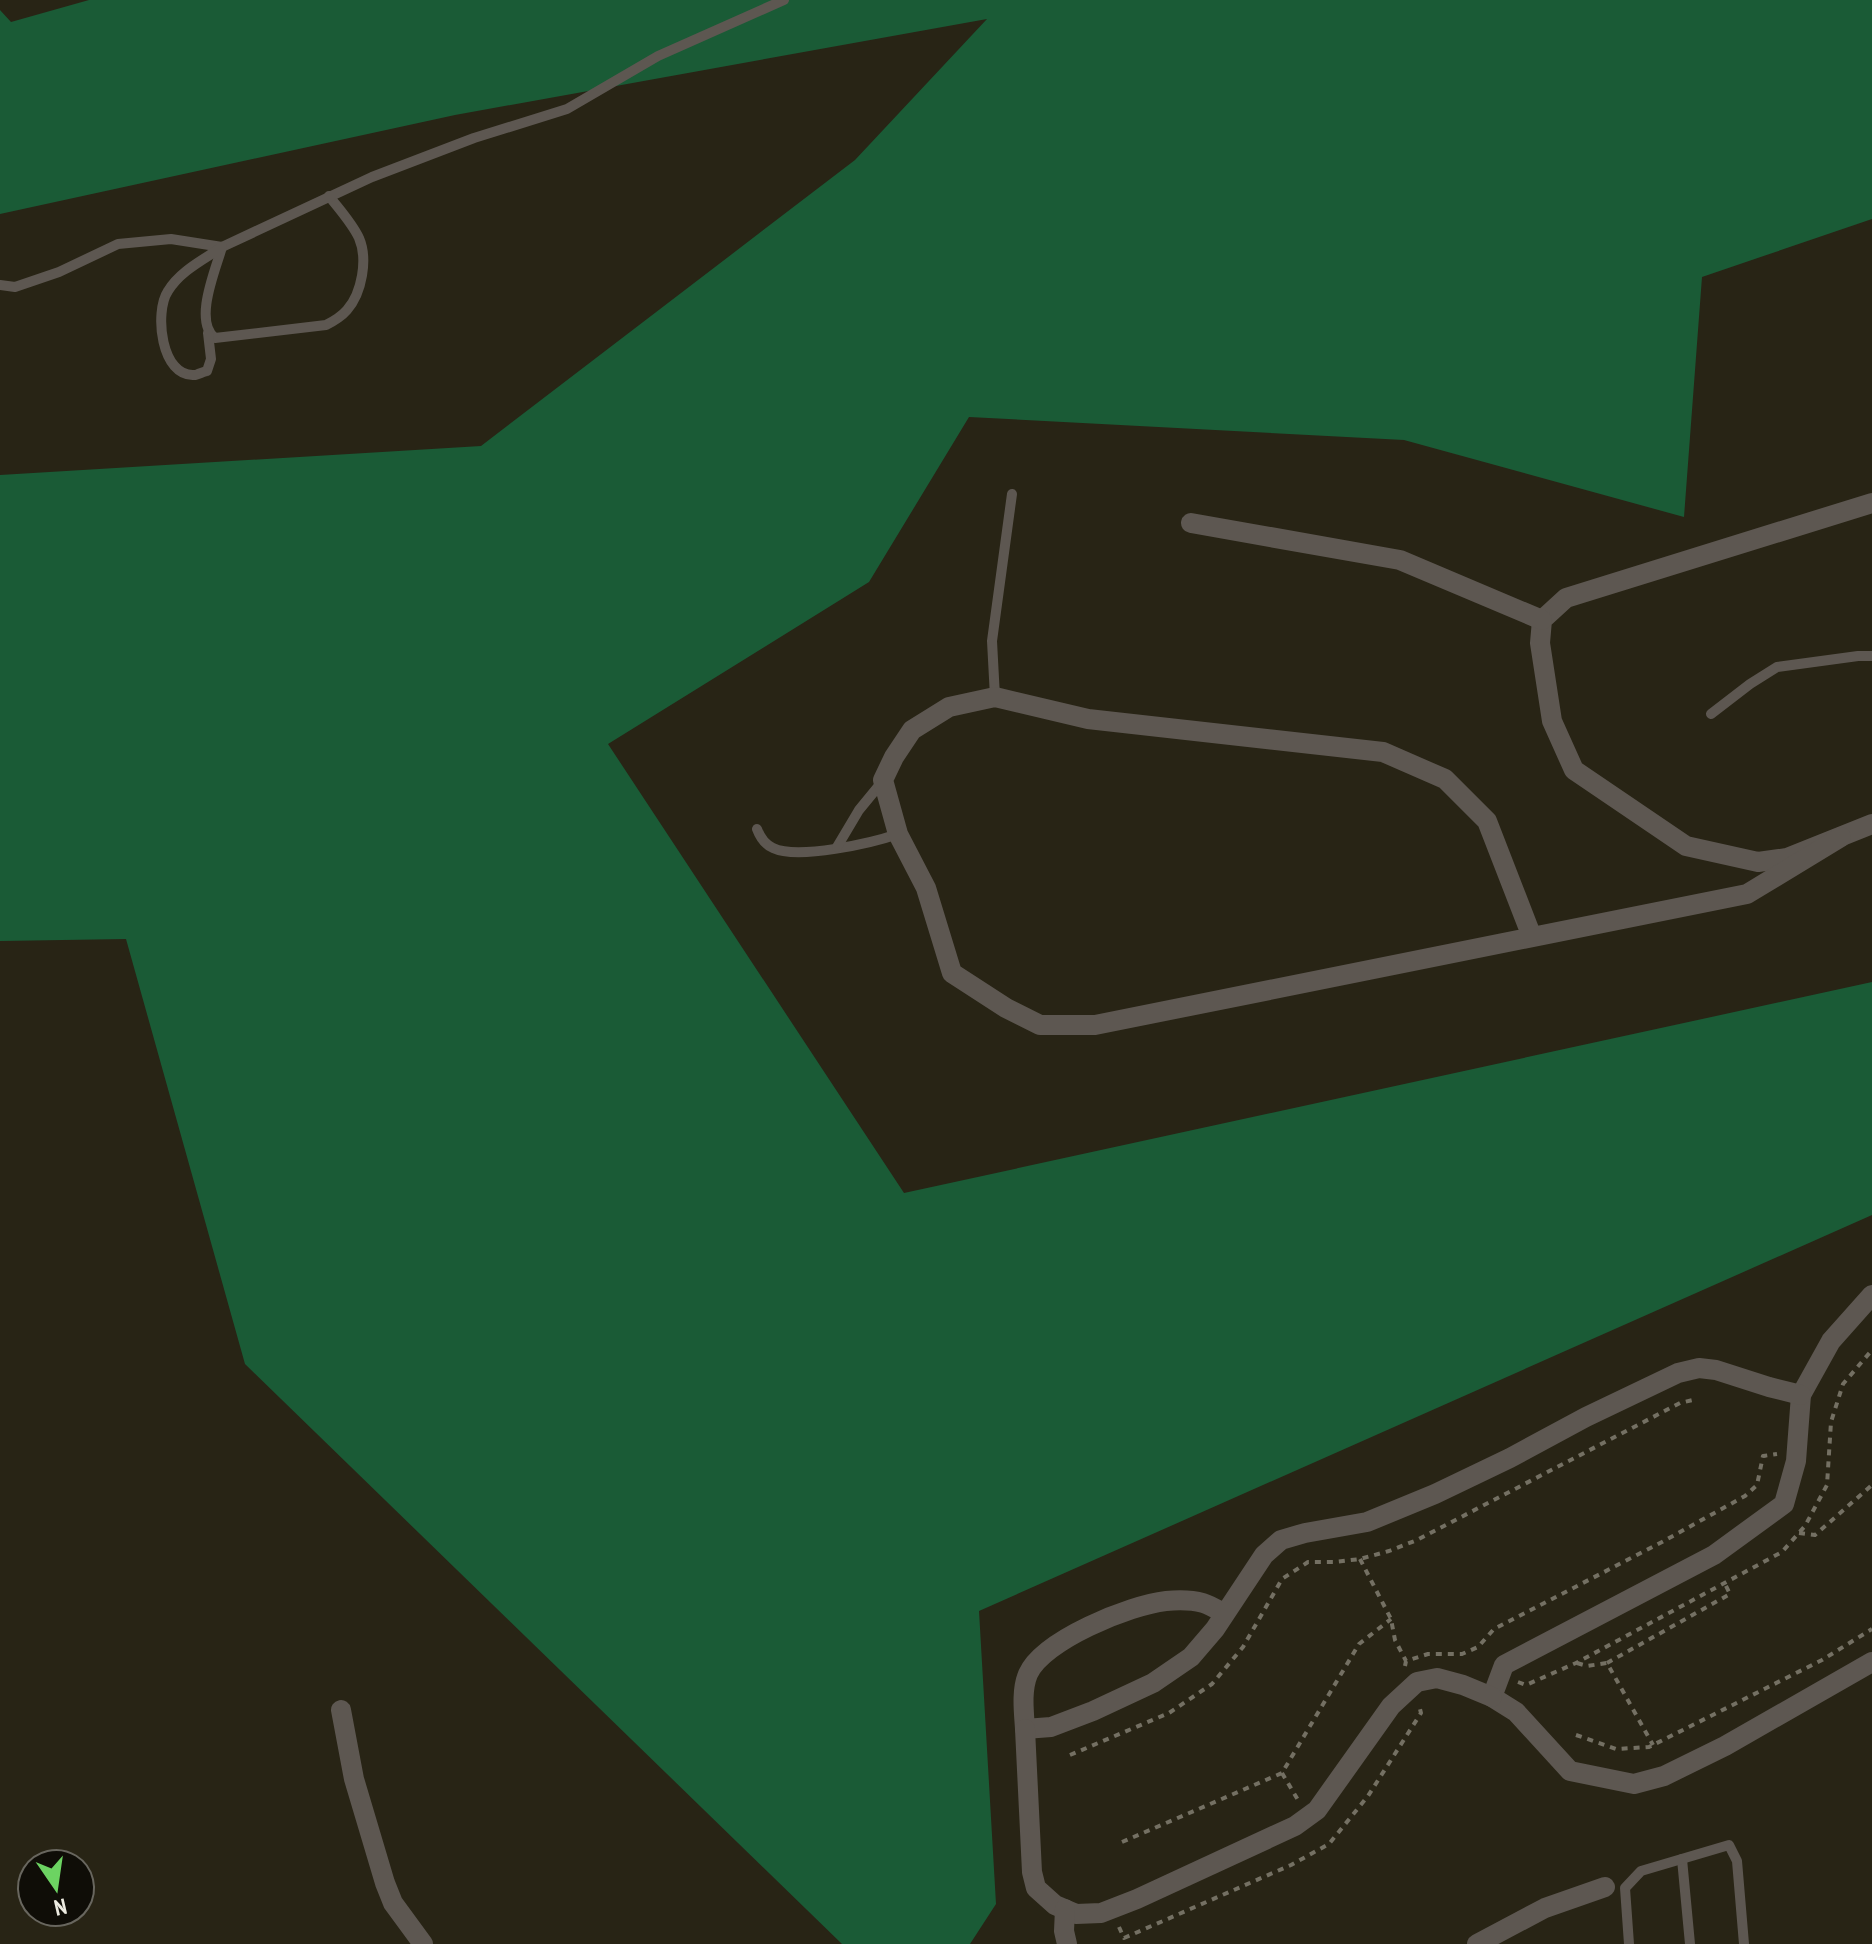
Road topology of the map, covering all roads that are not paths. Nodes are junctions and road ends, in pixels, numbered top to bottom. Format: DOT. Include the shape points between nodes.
graph roads {
  1 [pos="784,0"];
  2 [pos="329,196"];
  3 [pos="222,247"];
  4 [pos="0,285"];
  5 [pos="208,333"];
  6 [pos="1012,494"];
  7 [pos="1872,503"];
  8 [pos="1191,523"];
  9 [pos="1542,620"];
  10 [pos="1872,656"];
  11 [pos="995,697"];
  12 [pos="1711,714"];
  13 [pos="883,780"];
  14 [pos="1872,824"];
  15 [pos="757,829"];
  16 [pos="898,834"];
  17 [pos="1841,837"];
  18 [pos="837,847"];
  19 [pos="1532,937"];
  20 [pos="1872,1295"];
  21 [pos="1801,1395"];
  22 [pos="1225,1614"];
  23 [pos="1872,1662"];
  24 [pos="1492,1697"];
  25 [pos="341,1710"];
  26 [pos="1025,1729"];
  27 [pos="1682,1859"];
  28 [pos="1615,1887"];
  29 [pos="1065,1909"];
  30 [pos="423,1944"];
  31 [pos="1067,1944"];
  32 [pos="1477,1944"];
  33 [pos="1629,1944"];
  34 [pos="1690,1944"];
  35 [pos="1744,1944"];
  1 -- 2 [label="lane" via="658,56 567,109 474,138"];
  2 -- 3 [label="lane"];
  2 -- 5 [label="lane" via="364,252 357,294 349,308 326,325 215,338"];
  3 -- 4 [label="lane" via="171,239 118,244 59,272 15,287"];
  3 -- 5 [label="lane" via="206,302"];
  3 -- 5 [label="lane" via="179,276 166,293 161,315 163,344 182,373 195,376 207,371"];
  6 -- 11 [label="lane" via="992,641"];
  7 -- 9 [label="street" via="1566,598"];
  8 -- 9 [label="street" via="1400,560"];
  9 -- 17 [label="street" via="1540,643 1552,721 1574,770 1686,846 1758,862 1787,858"];
  10 -- 12 [label="lane" via="1777,667"];
  11 -- 13 [label="street" via="949,707 912,730"];
  11 -- 19 [label="street" via="1088,719 1383,752 1445,779 1487,821"];
  13 -- 16 [label="street"];
  13 -- 18 [label="lane"];
  14 -- 17 [label="street"];
  15 -- 18 [label="lane" via="774,849"];
  16 -- 18 [label="lane"];
  16 -- 19 [label="street" via="926,888 952,973 1040,1025 1095,1025"];
  17 -- 19 [label="street" via="1747,894"];
  20 -- 21 [label="street" via="1831,1341"];
  21 -- 22 [label="street" via="1716,1370 1678,1373 1435,1494 1367,1522 1281,1540 1264,1555"];
  21 -- 24 [label="street" via="1796,1461 1784,1504 1714,1555 1504,1665"];
  22 -- 26 [label="street" via="1191,1657 1153,1683 1051,1727"];
  22 -- 26 [label="street" via="1203,1603 1169,1601 1138,1606 1083,1628 1040,1657 1028,1674"];
  23 -- 24 [label="street" via="1725,1746 1664,1776 1634,1784 1570,1771 1516,1712"];
  24 -- 29 [label="street" via="1437,1678 1417,1682 1391,1706 1317,1810 1295,1826 1101,1913"];
  25 -- 30 [label="street" via="354,1779 385,1883"];
  26 -- 29 [label="street" via="1032,1872 1036,1888"];
  27 -- 28 [label="lane" via="1641,1871"];
  27 -- 34 [label="lane"];
  27 -- 35 [label="lane" via="1729,1845 1737,1861"];
  28 -- 32 [label="street" via="1545,1908"];
  28 -- 33 [label="lane"];
  29 -- 31 [label="street"];
}
